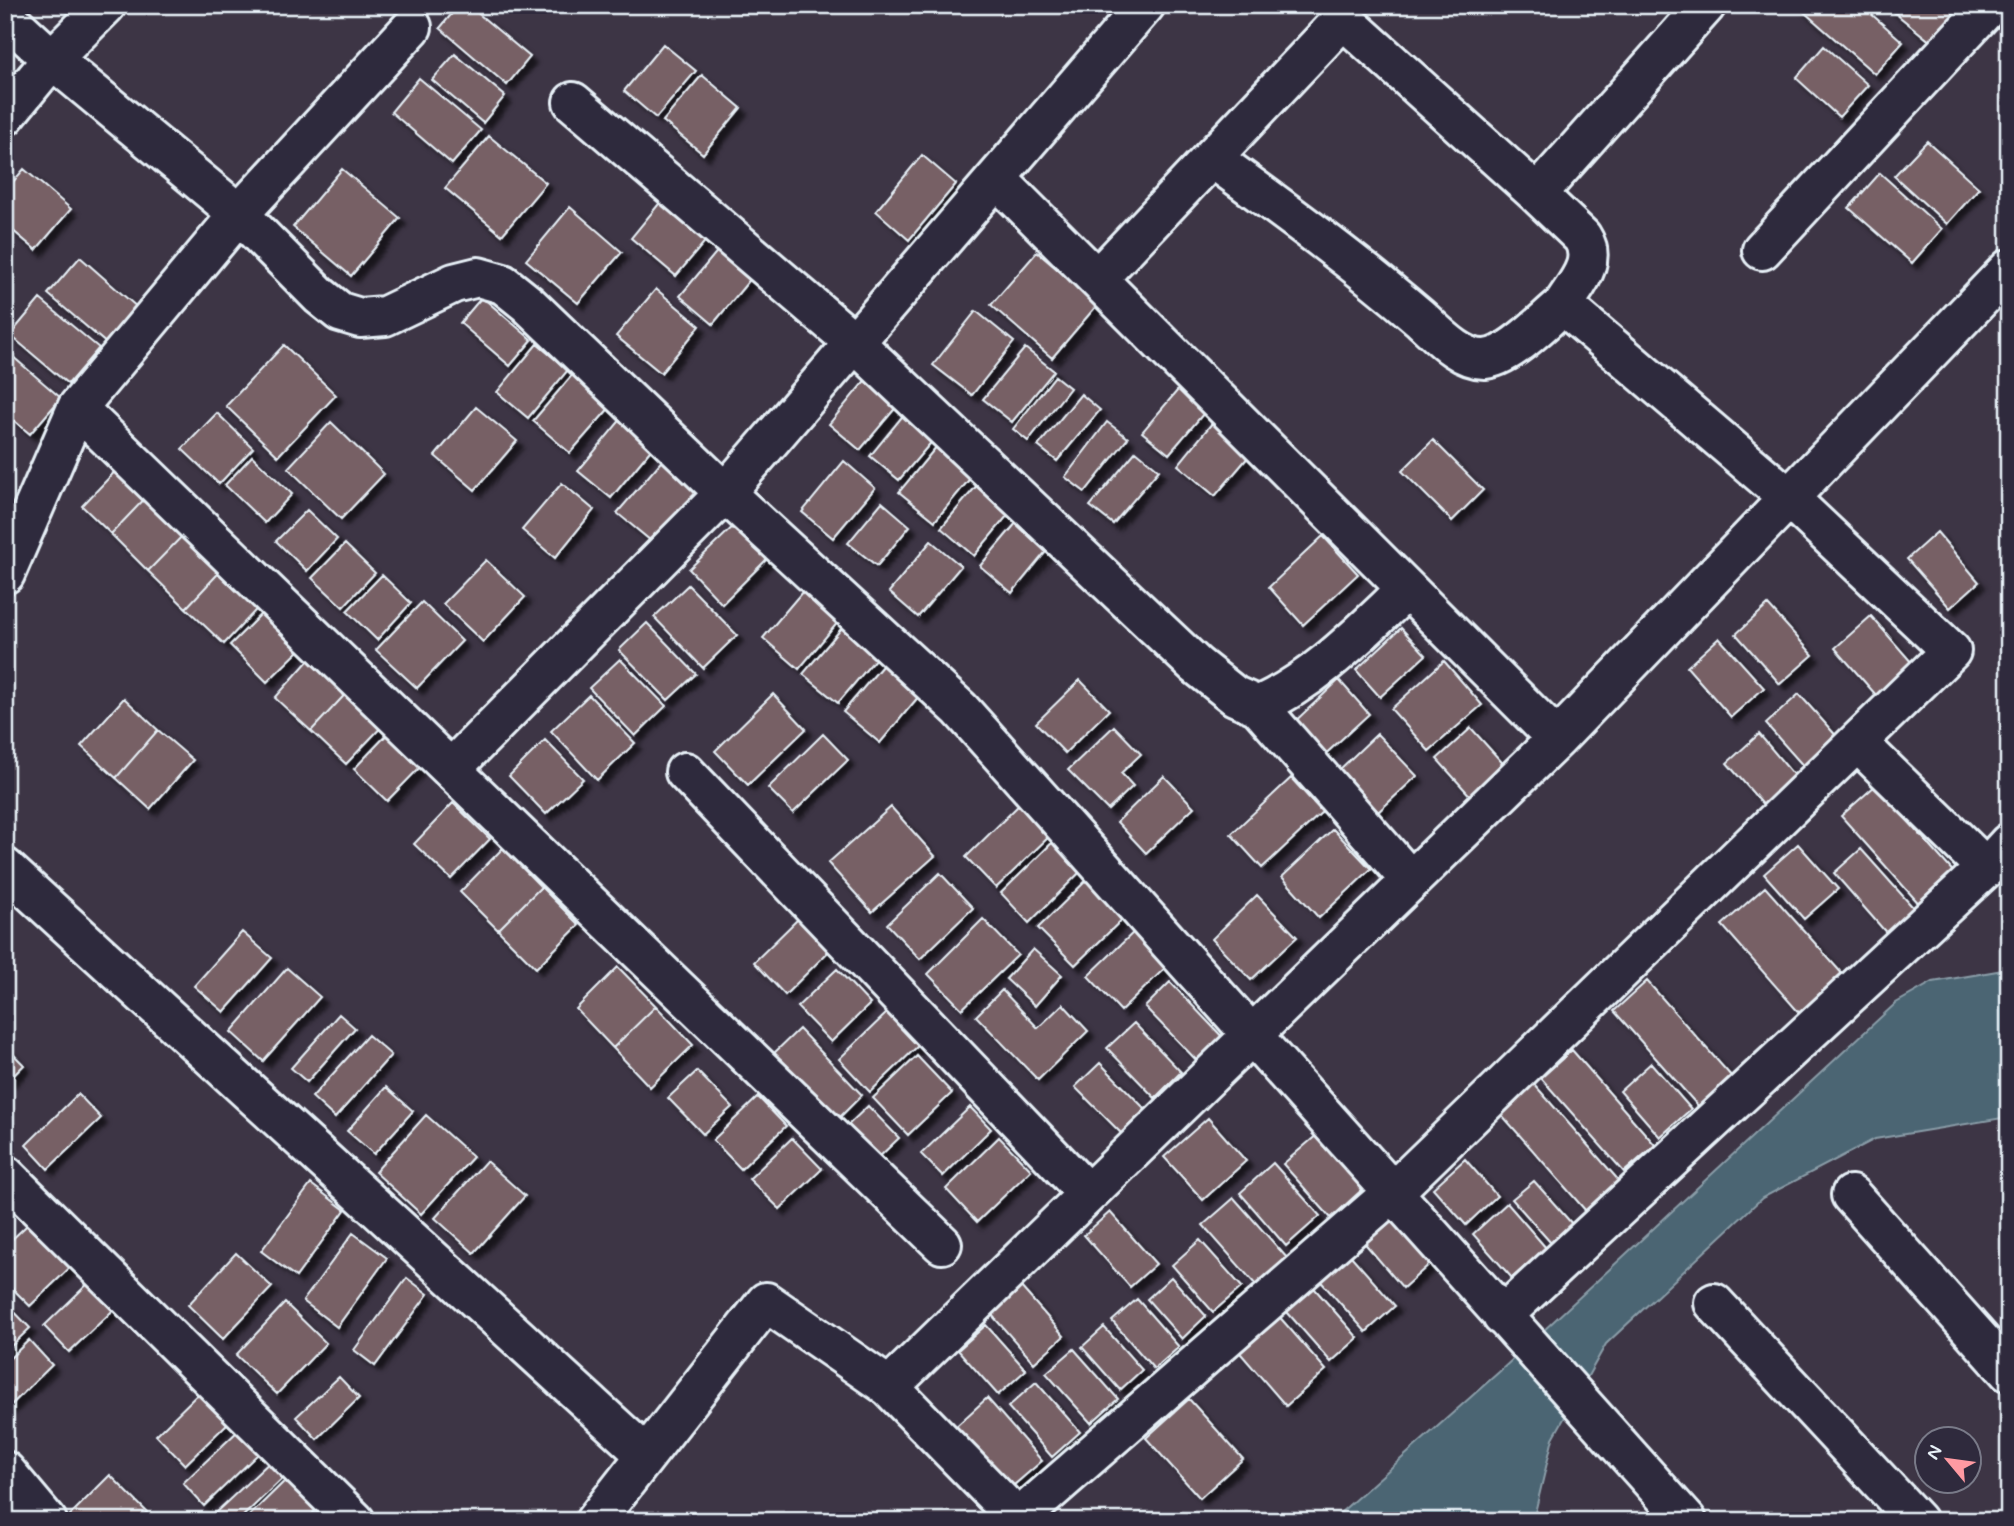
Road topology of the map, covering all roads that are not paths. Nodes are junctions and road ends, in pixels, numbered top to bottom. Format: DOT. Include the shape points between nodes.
graph roads {
  1 [pos="106,5"];
  2 [pos="1146,5"];
  3 [pos="1706,5"];
  4 [pos="1990,5"];
  5 [pos="1350,12"];
  6 [pos="5,16"];
  7 [pos="412,27"];
  8 [pos="52,59"];
  9 [pos="573,102"];
  10 [pos="5,116"];
  11 [pos="1212,158"];
  12 [pos="997,179"];
  13 [pos="1537,194"];
  14 [pos="239,214"];
  15 [pos="1762,250"];
  16 [pos="2009,269"];
  17 [pos="1097,279"];
  18 [pos="1563,305"];
  19 [pos="855,343"];
  20 [pos="77,408"];
  21 [pos="725,493"];
  22 [pos="1789,498"];
  23 [pos="5,574"];
  24 [pos="1407,589"];
  25 [pos="1258,706"];
  26 [pos="1557,739"];
  27 [pos="1857,741"];
  28 [pos="451,769"];
  29 [pos="685,772"];
  30 [pos="1997,856"];
  31 [pos="5,868"];
  32 [pos="1411,881"];
  33 [pos="1251,1035"];
  34 [pos="5,1175"];
  35 [pos="1392,1193"];
  36 [pos="1088,1194"];
  37 [pos="1851,1195"];
  38 [pos="942,1244"];
  39 [pos="1714,1303"];
  40 [pos="1502,1316"];
  41 [pos="2009,1372"];
  42 [pos="889,1387"];
  43 [pos="646,1455"];
  44 [pos="5,1471"];
  45 [pos="1018,1520"];
  46 [pos="47,1521"];
  47 [pos="355,1521"];
  48 [pos="595,1521"];
  49 [pos="1687,1521"];
  50 [pos="1917,1521"];
  1 -- 8 [label="street"];
  2 -- 12 [label="street"];
  3 -- 13 [label="street"];
  4 -- 15 [label="street"];
  5 -- 11 [label="street"];
  5 -- 13 [label="street"];
  6 -- 8 [label="street"];
  7 -- 14 [label="street"];
  8 -- 10 [label="street"];
  8 -- 14 [label="street"];
  9 -- 19 [label="street"];
  11 -- 17 [label="street"];
  11 -- 18 [label="street" via="1373,277 1451,345 1469,355 1485,359 1506,352"];
  12 -- 17 [label="street"];
  12 -- 19 [label="street"];
  13 -- 18 [label="street" via="1587,245 1585,272"];
  14 -- 20 [label="street"];
  14 -- 21 [label="street" via="320,296 340,312 360,318 385,316 454,282 478,277 503,284"];
  16 -- 22 [label="street"];
  17 -- 24 [label="street"];
  18 -- 22 [label="street"];
  19 -- 21 [label="street"];
  19 -- 25 [label="street" via="1196,665 1235,696"];
  20 -- 23 [label="street"];
  20 -- 28 [label="street"];
  21 -- 28 [label="street"];
  21 -- 33 [label="street" via="960,709"];
  22 -- 26 [label="street"];
  22 -- 27 [label="street" via="1951,651"];
  24 -- 25 [label="street" via="1326,664"];
  24 -- 26 [label="street"];
  25 -- 32 [label="street"];
  26 -- 32 [label="street"];
  27 -- 30 [label="street"];
  27 -- 35 [label="street"];
  28 -- 38 [label="street"];
  29 -- 36 [label="street"];
  30 -- 40 [label="street"];
  31 -- 43 [label="street"];
  32 -- 33 [label="street"];
  33 -- 35 [label="street"];
  33 -- 36 [label="street"];
  34 -- 47 [label="street"];
  35 -- 40 [label="street"];
  35 -- 45 [label="street"];
  36 -- 42 [label="street"];
  37 -- 41 [label="street"];
  39 -- 50 [label="street"];
  40 -- 49 [label="street"];
  42 -- 43 [label="street" via="766,1303"];
  42 -- 45 [label="street"];
  43 -- 48 [label="street"];
  44 -- 46 [label="street"];
}
